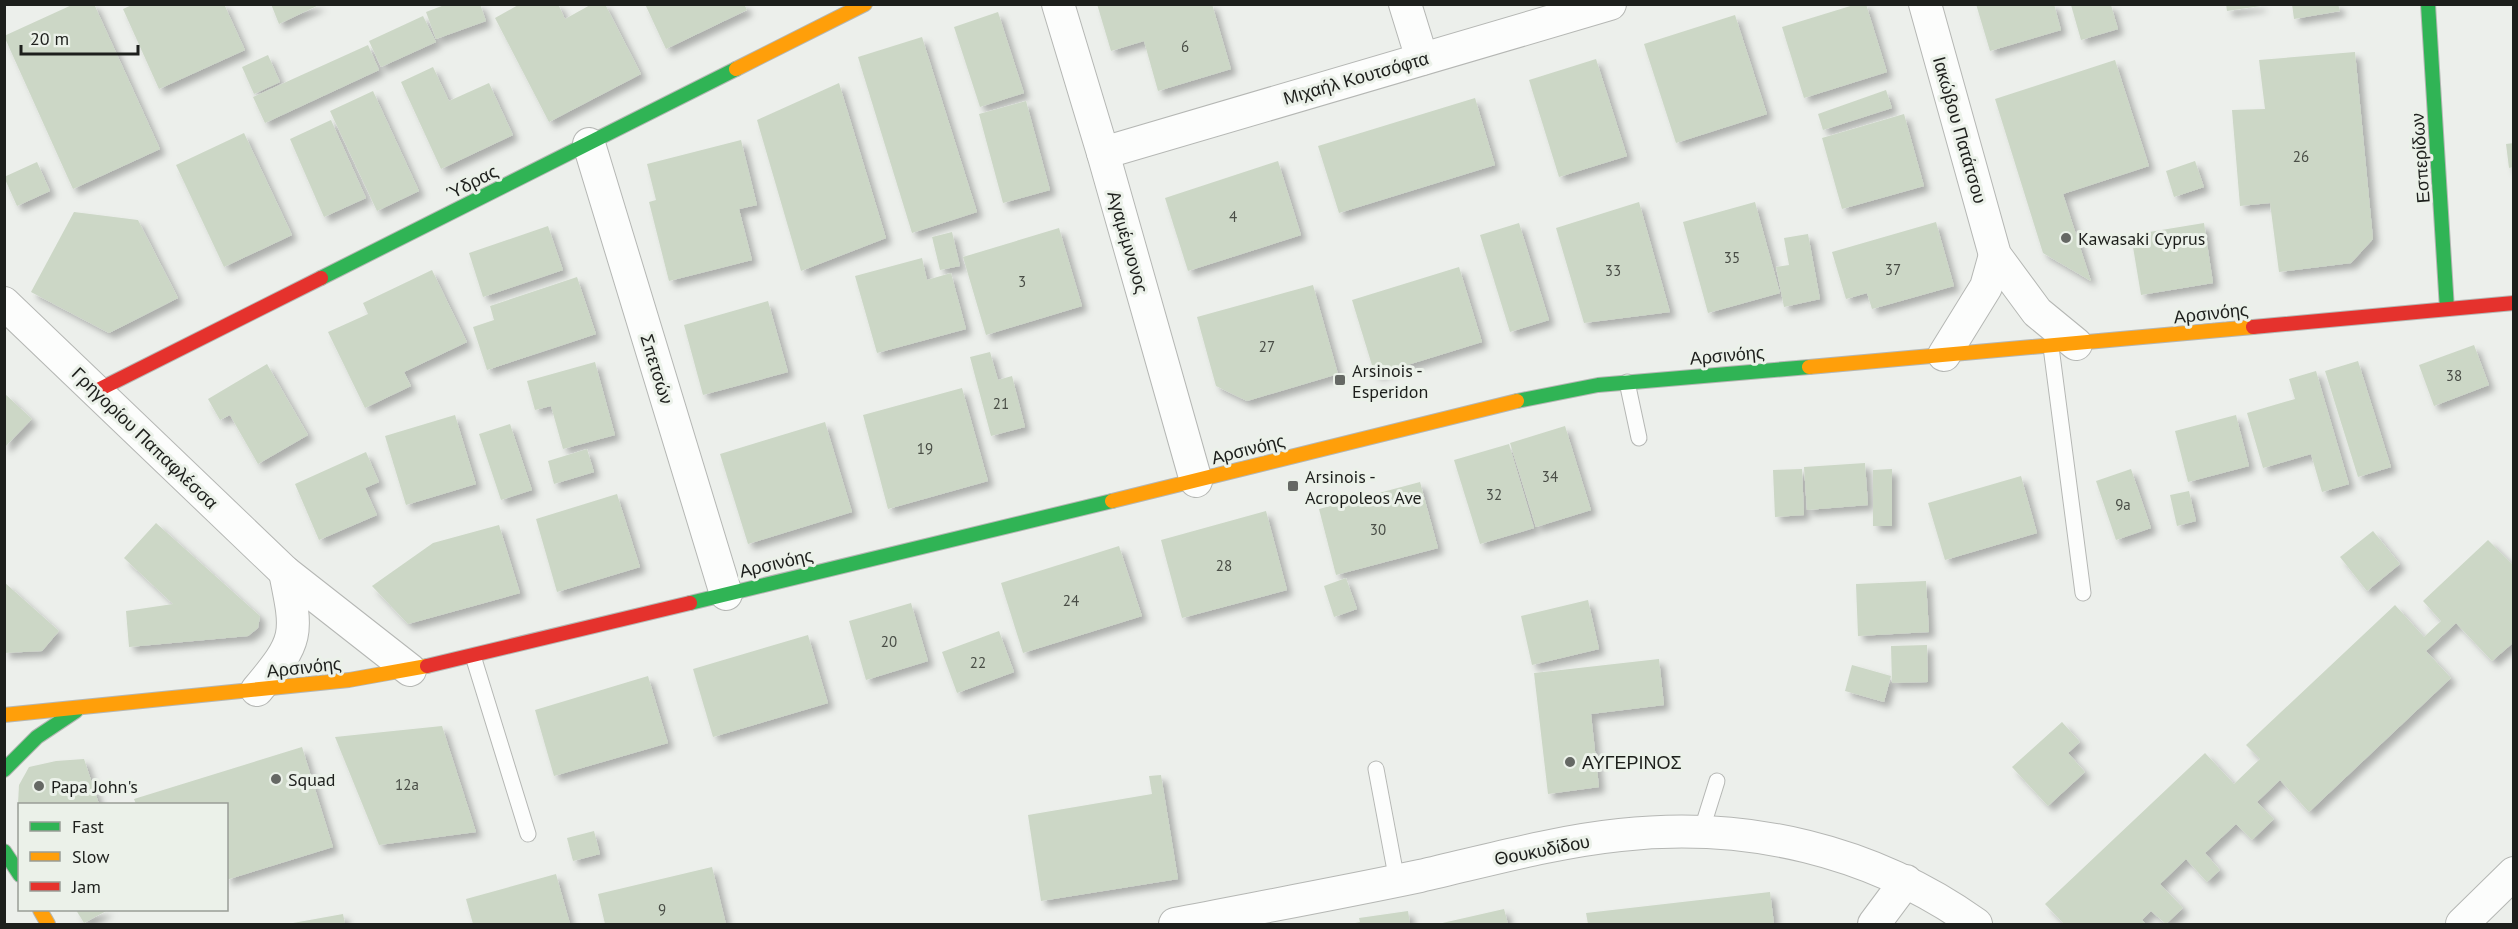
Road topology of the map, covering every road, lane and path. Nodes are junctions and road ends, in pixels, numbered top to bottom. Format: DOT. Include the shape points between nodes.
graph roads {
  1 [pos="865,4"];
  2 [pos="1058,4"];
  3 [pos="1405,4"];
  4 [pos="1610,4"];
  5 [pos="1925,4"];
  6 [pos="2428,4"];
  7 [pos="1422,59"];
  8 [pos="589,144"];
  9 [pos="1103,153"];
  10 [pos="1995,255"];
  11 [pos="4,303"];
  12 [pos="2514,303"];
  13 [pos="2447,309"];
  14 [pos="2063,346"];
  15 [pos="1944,356"];
  16 [pos="1627,382"];
  17 [pos="96,391"];
  18 [pos="1640,438"];
  19 [pos="1196,481"];
  20 [pos="285,572"];
  21 [pos="2082,593"];
  22 [pos="726,594"];
  23 [pos="473,656"];
  24 [pos="410,670"];
  25 [pos="257,690"];
  26 [pos="82,707"];
  27 [pos="4,715"];
  28 [pos="1376,769"];
  29 [pos="4,770"];
  30 [pos="1717,781"];
  31 [pos="1701,832"];
  32 [pos="528,834"];
  33 [pos="4,851"];
  34 [pos="18,872"];
  35 [pos="2514,873"];
  36 [pos="1397,880"];
  37 [pos="1906,881"];
  38 [pos="1175,924"];
  39 [pos="1874,924"];
  40 [pos="1976,924"];
  41 [pos="2462,924"];
  1 -- 8 [label="main road, Ύδρας"];
  2 -- 9 [label="street, Αγαμέμνονος"];
  3 -- 7 [label="street"];
  4 -- 7 [label="street, Μιχαήλ Κουτσόφτα"];
  5 -- 10 [label="street, Ιακώβου Πατάτσου"];
  6 -- 13 [label="main road, Εσπερίδων"];
  7 -- 9 [label="street, Μιχαήλ Κουτσόφτα"];
  8 -- 17 [label="main road, Ύδρας"];
  8 -- 22 [label="street, Σπετσών"];
  9 -- 19 [label="street, Αγαμέμνονος"];
  10 -- 14 [label="street, Ιακώβου Πατάτσου"];
  10 -- 15 [label="street" via="1986,287"];
  11 -- 17 [label="street, Γρηγορίου Παπαφλέσσα"];
  12 -- 13 [label="main road, Αρσινόης"];
  13 -- 14 [label="main road, Αρσινόης"];
  14 -- 15 [label="main road, Αρσινόης"];
  14 -- 21 [label="lane"];
  15 -- 16 [label="main road, Αρσινόης"];
  16 -- 18 [label="lane"];
  16 -- 19 [label="main road, Αρσινόης" via="1512,402"];
  17 -- 20 [label="street, Γρηγορίου Παπαφλέσσα"];
  19 -- 22 [label="main road, Αρσινόης"];
  20 -- 24 [label="street, Γρηγορίου Παπαφλέσσα"];
  20 -- 25 [label="street" via="294,623 291,642 282,660"];
  22 -- 23 [label="main road, Αρσινόης"];
  23 -- 24 [label="main road, Αρσινόης"];
  23 -- 32 [label="lane"];
  24 -- 25 [label="main road, Αρσινόης" via="349,681"];
  25 -- 26 [label="main road, Αρσινόης"];
  26 -- 27 [label="main road, Αρσινόης"];
  26 -- 29 [label="main road" via="40,734"];
  28 -- 36 [label="lane"];
  30 -- 31 [label="lane"];
  31 -- 36 [label="street, Θουκυδίδου" via="1618,835"];
  31 -- 37 [label="street, Θουκυδίδου" via="1762,836 1831,851"];
  33 -- 34 [label="main road"];
  35 -- 41 [label="street"];
  36 -- 38 [label="street, Θουκυδίδου"];
  37 -- 39 [label="street"];
  37 -- 40 [label="street, Θουκυδίδου"];
}
